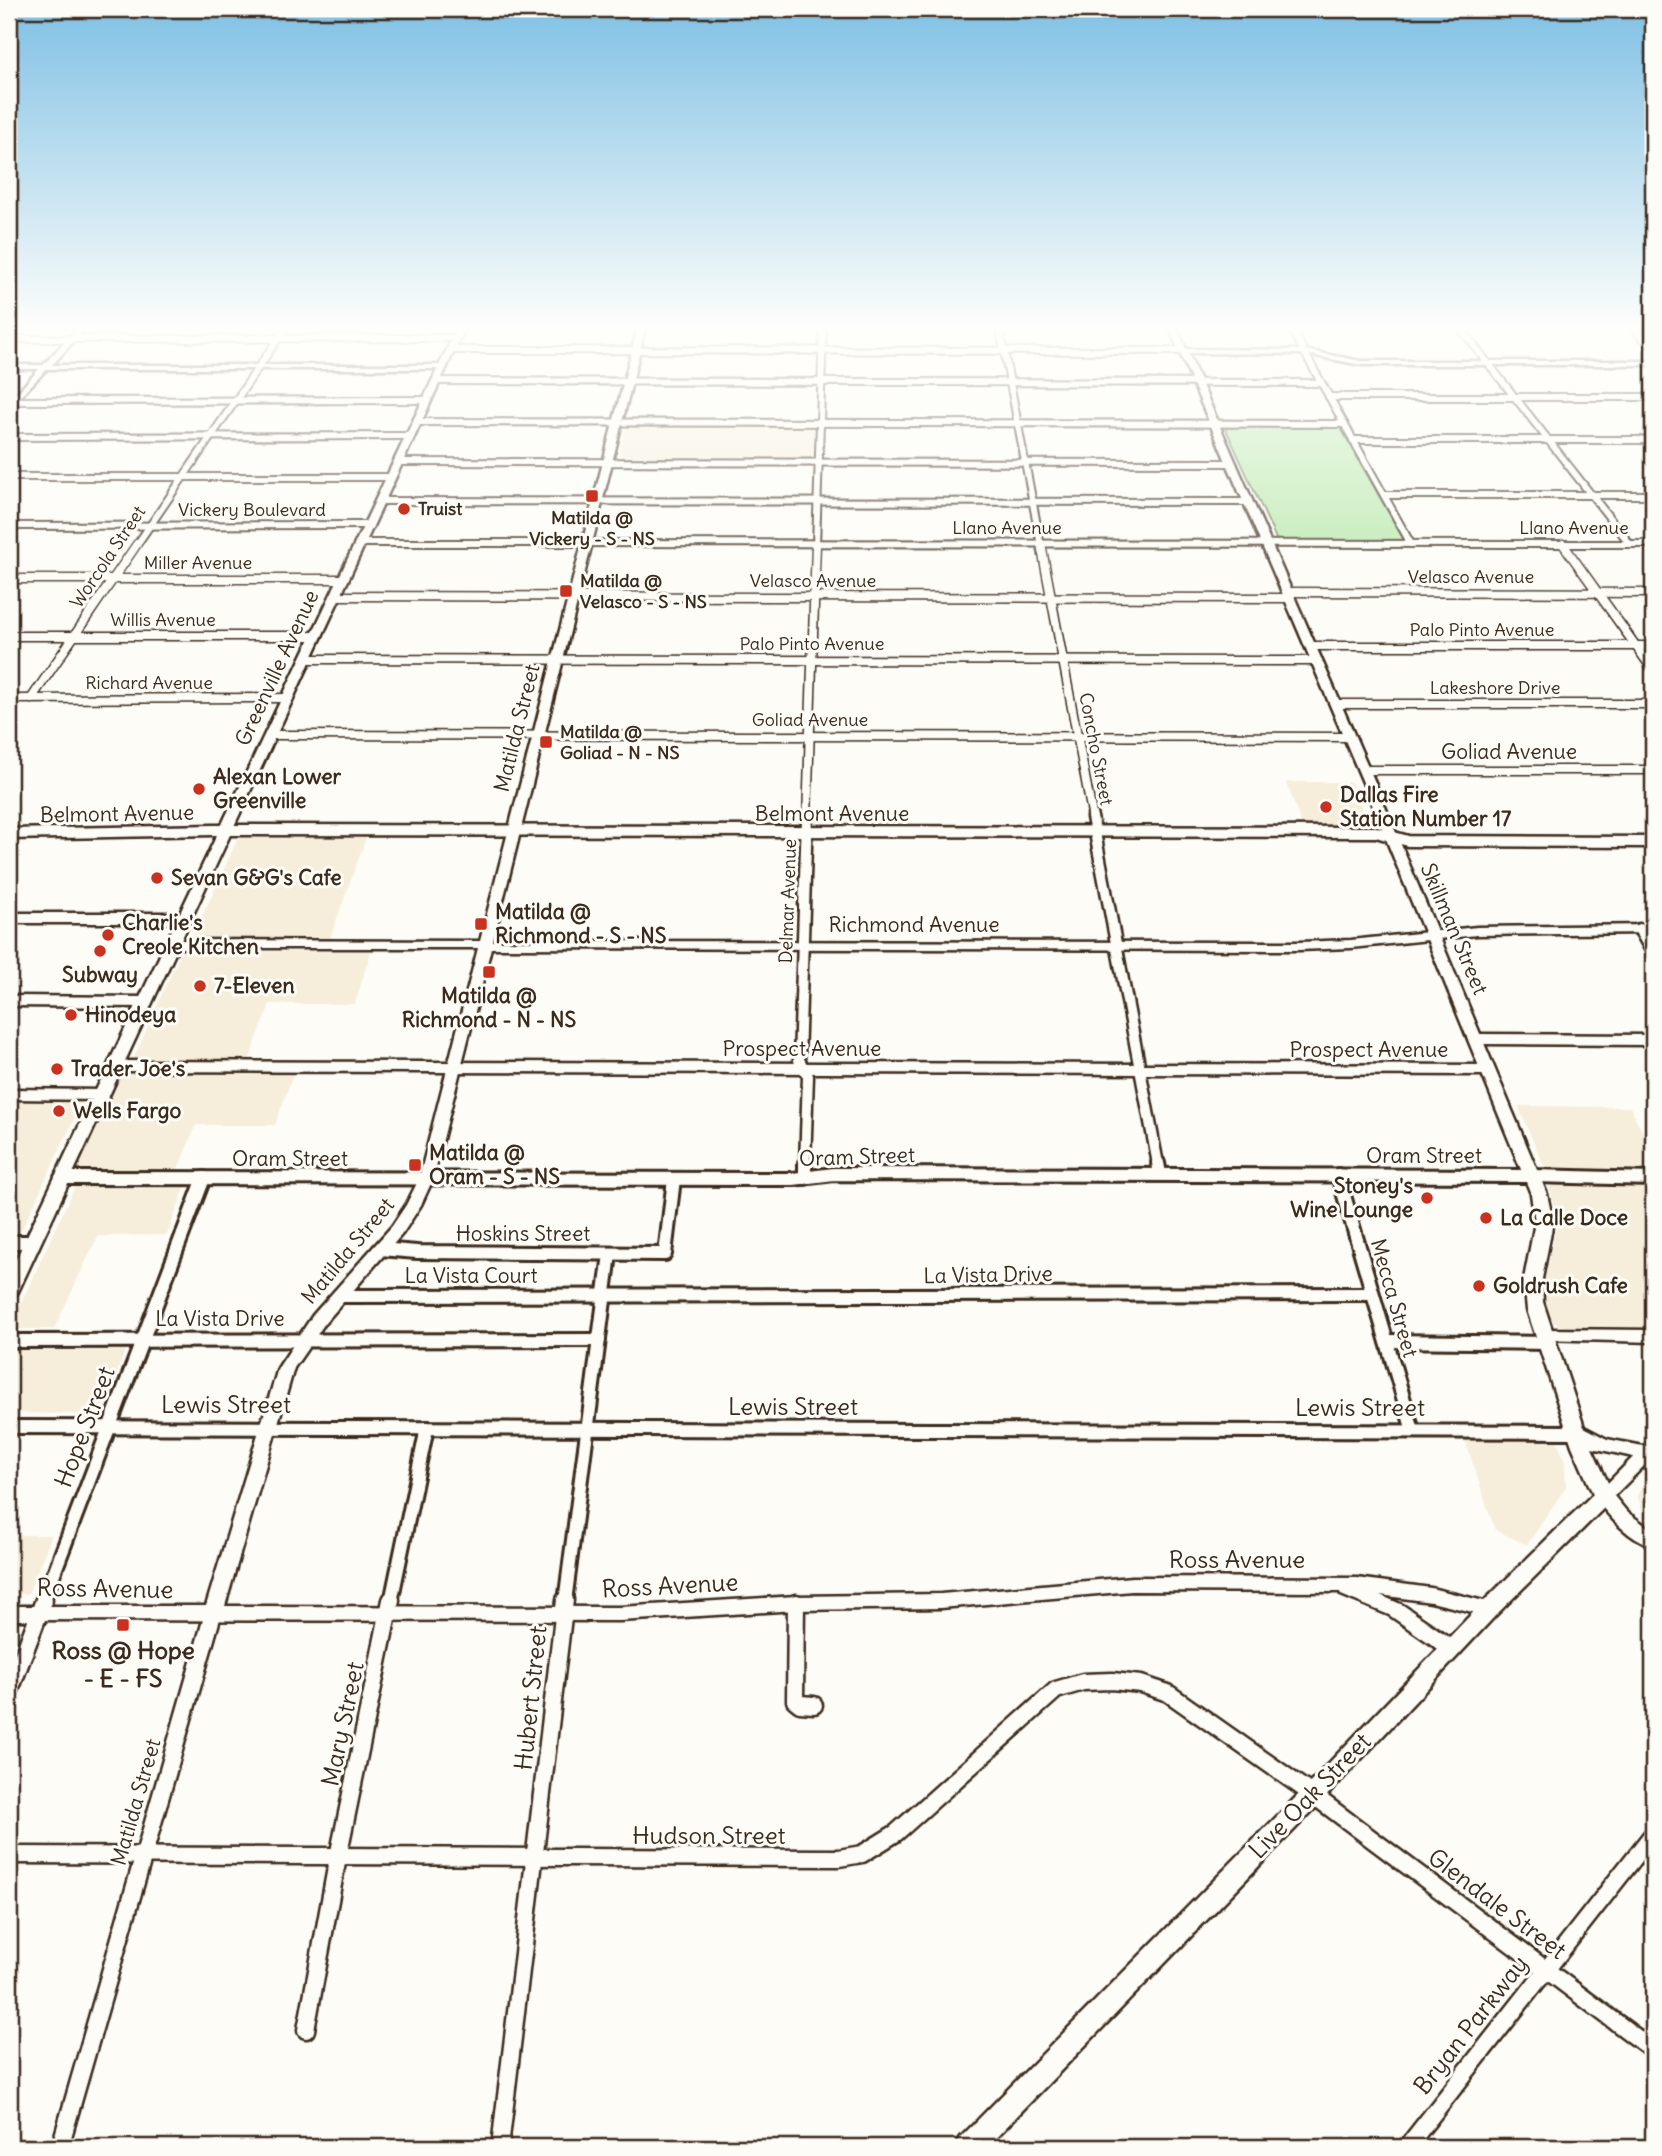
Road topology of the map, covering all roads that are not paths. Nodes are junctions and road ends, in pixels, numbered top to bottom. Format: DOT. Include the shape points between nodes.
graph roads {
  1 [pos="214,431"];
  2 [pos="412,431"];
  3 [pos="616,431"];
  4 [pos="821,431"];
  5 [pos="1019,431"];
  6 [pos="1216,431"];
  7 [pos="1348,431"];
  8 [pos="1542,431"];
  9 [pos="410,436"];
  10 [pos="9,437"];
  11 [pos="210,437"];
  12 [pos="1353,440"];
  13 [pos="1549,440"];
  14 [pos="1653,440"];
  15 [pos="398,462"];
  16 [pos="608,462"];
  17 [pos="820,462"];
  18 [pos="1025,463"];
  19 [pos="1230,463"];
  20 [pos="9,477"];
  21 [pos="183,477"];
  22 [pos="391,477"];
  23 [pos="1384,495"];
  24 [pos="1592,495"];
  25 [pos="1653,495"];
  26 [pos="380,501"];
  27 [pos="599,501"];
  28 [pos="818,501"];
  29 [pos="1032,502"];
  30 [pos="1249,502"];
  31 [pos="369,525"];
  32 [pos="9,526"];
  33 [pos="149,526"];
  34 [pos="361,543"];
  35 [pos="588,544"];
  36 [pos="816,544"];
  37 [pos="1041,544"];
  38 [pos="1267,544"];
  39 [pos="1411,544"];
  40 [pos="1563,544"];
  41 [pos="1630,544"];
  42 [pos="1653,544"];
  43 [pos="9,579"];
  44 [pos="112,579"];
  45 [pos="344,579"];
  46 [pos="1598,593"];
  47 [pos="1653,593"];
  48 [pos="1289,595"];
  49 [pos="336,596"];
  50 [pos="574,596"];
  51 [pos="813,597"];
  52 [pos="1051,597"];
  53 [pos="9,636"];
  54 [pos="73,636"];
  55 [pos="317,636"];
  56 [pos="1311,646"];
  57 [pos="1636,646"];
  58 [pos="1653,646"];
  59 [pos="306,659"];
  60 [pos="558,659"];
  61 [pos="811,660"];
  62 [pos="1063,661"];
  63 [pos="1318,661"];
  64 [pos="1653,670"];
  65 [pos="289,698"];
  66 [pos="9,699"];
  67 [pos="31,699"];
  68 [pos="1336,704"];
  69 [pos="1653,704"];
  70 [pos="270,735"];
  71 [pos="539,735"];
  72 [pos="809,736"];
  73 [pos="1078,737"];
  74 [pos="1350,737"];
  75 [pos="1364,770"];
  76 [pos="1653,770"];
  77 [pos="225,830"];
  78 [pos="515,831"];
  79 [pos="806,831"];
  80 [pos="1096,831"];
  81 [pos="9,834"];
  82 [pos="1391,836"];
  83 [pos="1653,842"];
  84 [pos="9,918"];
  85 [pos="186,918"];
  86 [pos="1639,929"];
  87 [pos="1653,929"];
  88 [pos="1432,934"];
  89 [pos="486,943"];
  90 [pos="174,944"];
  91 [pos="802,944"];
  92 [pos="1117,945"];
  93 [pos="1653,954"];
  94 [pos="9,1001"];
  95 [pos="146,1002"];
  96 [pos="1476,1040"];
  97 [pos="1653,1040"];
  98 [pos="116,1066"];
  99 [pos="454,1068"];
  100 [pos="804,1069"];
  101 [pos="1140,1069"];
  102 [pos="1488,1070"];
  103 [pos="9,1094"];
  104 [pos="102,1095"];
  105 [pos="1160,1174"];
  106 [pos="1338,1175"];
  107 [pos="1532,1176"];
  108 [pos="61,1178"];
  109 [pos="204,1178"];
  110 [pos="805,1178"];
  111 [pos="426,1179"];
  112 [pos="674,1179"];
  113 [pos="1653,1179"];
  114 [pos="9,1241"];
  115 [pos="32,1241"];
  116 [pos="380,1249"];
  117 [pos="610,1254"];
  118 [pos="9,1292"];
  119 [pos="1372,1294"];
  120 [pos="338,1296"];
  121 [pos="604,1296"];
  122 [pos="1653,1336"];
  123 [pos="1546,1339"];
  124 [pos="142,1340"];
  125 [pos="303,1340"];
  126 [pos="599,1340"];
  127 [pos="9,1341"];
  128 [pos="1387,1341"];
  129 [pos="9,1427"];
  130 [pos="109,1427"];
  131 [pos="266,1428"];
  132 [pos="427,1428"];
  133 [pos="588,1429"];
  134 [pos="1413,1431"];
  135 [pos="1577,1432"];
  136 [pos="1650,1450"];
  137 [pos="1604,1496"];
  138 [pos="1653,1541"];
  139 [pos="1333,1585"];
  140 [pos="796,1602"];
  141 [pos="1489,1609"];
  142 [pos="9,1613"];
  143 [pos="40,1613"];
  144 [pos="213,1614"];
  145 [pos="389,1615"];
  146 [pos="563,1615"];
  147 [pos="1451,1648"];
  148 [pos="9,1693"];
  149 [pos="814,1705"];
  150 [pos="1312,1795"];
  151 [pos="1653,1834"];
  152 [pos="9,1855"];
  153 [pos="144,1856"];
  154 [pos="338,1857"];
  155 [pos="536,1858"];
  156 [pos="1544,1971"];
  157 [pos="306,2030"];
  158 [pos="1653,2050"];
  159 [pos="60,2147"];
  160 [pos="500,2147"];
  161 [pos="969,2147"];
  162 [pos="1407,2147"];
  1 -- 11 [label="street, Worcola Street"];
  2 -- 9 [label="main road, Greenville Avenue"];
  3 -- 16 [label="street, Matilda Street"];
  4 -- 17 [label="street, Delmar Avenue"];
  5 -- 18 [label="street, Concho Street"];
  6 -- 19 [label="main road, Skillman Street"];
  7 -- 12 [label="street"];
  8 -- 13 [label="street"];
  9 -- 11 [label="street"];
  9 -- 15 [label="main road, Greenville Avenue"];
  10 -- 11 [label="street"];
  11 -- 21 [label="street, Worcola Street"];
  12 -- 13 [label="street"];
  12 -- 23 [label="street"];
  13 -- 14 [label="street"];
  13 -- 24 [label="street"];
  15 -- 16 [label="street"];
  15 -- 22 [label="main road, Greenville Avenue"];
  16 -- 17 [label="street"];
  16 -- 27 [label="street, Matilda Street"];
  17 -- 18 [label="street"];
  17 -- 28 [label="street, Delmar Avenue"];
  18 -- 19 [label="street"];
  18 -- 29 [label="street, Concho Street"];
  19 -- 30 [label="main road, Skillman Street"];
  20 -- 21 [label="street"];
  21 -- 22 [label="street"];
  21 -- 33 [label="street, Worcola Street"];
  22 -- 26 [label="main road, Greenville Avenue"];
  23 -- 24 [label="street"];
  23 -- 39 [label="street"];
  24 -- 25 [label="street"];
  24 -- 41 [label="street"];
  26 -- 27 [label="street"];
  26 -- 31 [label="main road, Greenville Avenue"];
  27 -- 28 [label="street"];
  27 -- 35 [label="street, Matilda Street"];
  28 -- 29 [label="street"];
  28 -- 36 [label="street, Delmar Avenue"];
  29 -- 30 [label="street"];
  29 -- 37 [label="street, Concho Street"];
  30 -- 38 [label="main road, Skillman Street"];
  31 -- 33 [label="street, Vickery Boulevard"];
  31 -- 34 [label="main road, Greenville Avenue"];
  32 -- 33 [label="street, Vickery Boulevard"];
  33 -- 44 [label="street, Worcola Street"];
  34 -- 35 [label="street, Llano Avenue"];
  34 -- 45 [label="main road, Greenville Avenue"];
  35 -- 36 [label="street, Llano Avenue"];
  35 -- 50 [label="street, Matilda Street"];
  36 -- 37 [label="street, Llano Avenue"];
  36 -- 51 [label="street, Delmar Avenue"];
  37 -- 38 [label="street, Llano Avenue"];
  37 -- 52 [label="street, Concho Street"];
  38 -- 39 [label="street, Llano Avenue"];
  38 -- 48 [label="main road, Skillman Street"];
  39 -- 40 [label="street, Llano Avenue"];
  40 -- 41 [label="street, Llano Avenue"];
  40 -- 46 [label="street"];
  41 -- 42 [label="street, Llano Avenue"];
  43 -- 44 [label="street, Miller Avenue"];
  44 -- 45 [label="street, Miller Avenue"];
  44 -- 54 [label="street, Worcola Street"];
  45 -- 49 [label="main road, Greenville Avenue"];
  46 -- 47 [label="street, Velasco Avenue"];
  46 -- 48 [label="street, Velasco Avenue"];
  46 -- 57 [label="street"];
  48 -- 52 [label="street, Velasco Avenue"];
  48 -- 56 [label="main road, Skillman Street"];
  49 -- 50 [label="street, Velasco Avenue"];
  49 -- 55 [label="main road, Greenville Avenue"];
  50 -- 51 [label="street, Velasco Avenue"];
  50 -- 60 [label="street, Matilda Street"];
  51 -- 52 [label="street, Velasco Avenue"];
  51 -- 61 [label="street, Delmar Avenue"];
  52 -- 62 [label="street, Concho Street"];
  53 -- 54 [label="street, Willis Avenue"];
  54 -- 55 [label="street, Willis Avenue"];
  54 -- 67 [label="street, Worcola Street"];
  55 -- 59 [label="main road, Greenville Avenue"];
  56 -- 57 [label="street, Palo Pinto Avenue"];
  56 -- 63 [label="main road, Skillman Street"];
  57 -- 58 [label="street, Palo Pinto Avenue"];
  57 -- 64 [label="street"];
  59 -- 60 [label="street, Palo Pinto Avenue"];
  59 -- 65 [label="main road, Greenville Avenue"];
  60 -- 61 [label="street, Palo Pinto Avenue"];
  60 -- 71 [label="street, Matilda Street"];
  61 -- 62 [label="street, Palo Pinto Avenue"];
  61 -- 72 [label="street, Delmar Avenue"];
  62 -- 63 [label="street, Palo Pinto Avenue"];
  62 -- 73 [label="street, Concho Street"];
  63 -- 68 [label="main road, Skillman Street"];
  65 -- 67 [label="street, Richard Avenue"];
  65 -- 70 [label="main road, Greenville Avenue"];
  66 -- 67 [label="street, Richard Avenue"];
  68 -- 69 [label="street, Lakeshore Drive"];
  68 -- 74 [label="main road, Skillman Street"];
  70 -- 71 [label="street, Goliad Avenue"];
  70 -- 77 [label="main road, Greenville Avenue"];
  71 -- 72 [label="street, Goliad Avenue"];
  71 -- 78 [label="street, Matilda Street"];
  72 -- 73 [label="street, Goliad Avenue"];
  72 -- 79 [label="street, Delmar Avenue"];
  73 -- 74 [label="street, Goliad Avenue"];
  73 -- 80 [label="street, Concho Street"];
  74 -- 75 [label="main road, Skillman Street"];
  75 -- 76 [label="street, Goliad Avenue"];
  75 -- 82 [label="main road, Skillman Street"];
  77 -- 78 [label="street, Belmont Avenue"];
  77 -- 81 [label="street, Belmont Avenue"];
  77 -- 85 [label="main road, Greenville Avenue"];
  78 -- 79 [label="street, Belmont Avenue"];
  78 -- 89 [label="street, Matilda Street"];
  79 -- 80 [label="street, Belmont Avenue"];
  79 -- 91 [label="street, Delmar Avenue"];
  80 -- 82 [label="street, Belmont Avenue" via="1376,832"];
  80 -- 92 [label="street, Concho Street"];
  82 -- 83 [label="street, Belmont Avenue" via="1408,841"];
  82 -- 88 [label="main road, Skillman Street"];
  84 -- 85 [label="street"];
  85 -- 90 [label="main road, Greenville Avenue"];
  86 -- 87 [label="street, Richmond Avenue"];
  86 -- 88 [label="street, Richmond Avenue"];
  86 -- 93 [label="street"];
  88 -- 92 [label="street, Richmond Avenue" via="1339,945"];
  88 -- 96 [label="main road, Skillman Street"];
  89 -- 90 [label="street, Richmond Avenue"];
  89 -- 91 [label="street, Richmond Avenue"];
  89 -- 99 [label="street, Matilda Street"];
  90 -- 95 [label="main road, Greenville Avenue"];
  91 -- 92 [label="street, Richmond Avenue"];
  91 -- 100 [label="street, Delmar Avenue" via="799,1060"];
  92 -- 101 [label="street, Concho Street"];
  94 -- 95 [label="street"];
  95 -- 98 [label="main road, Greenville Avenue"];
  96 -- 97 [label="street, Prospect Avenue"];
  96 -- 102 [label="main road, Skillman Street"];
  98 -- 99 [label="street, Prospect Avenue"];
  98 -- 104 [label="main road, Greenville Avenue"];
  99 -- 100 [label="street, Prospect Avenue"];
  99 -- 111 [label="street, Matilda Street"];
  100 -- 101 [label="street, Prospect Avenue"];
  100 -- 110 [label="street, Delmar Avenue" via="808,1076"];
  101 -- 102 [label="street, Prospect Avenue"];
  101 -- 105 [label="street, Concho Street"];
  102 -- 107 [label="main road, Skillman Street"];
  103 -- 104 [label="street"];
  104 -- 108 [label="main road, Greenville Avenue"];
  105 -- 106 [label="street, Oram Street"];
  105 -- 110 [label="street, Oram Street" via="834,1174"];
  106 -- 107 [label="street, Oram Street"];
  106 -- 119 [label="street, Mecca Street"];
  107 -- 113 [label="street, Oram Street"];
  107 -- 123 [label="main road, Skillman Street" via="1545,1209 1545,1233 1532,1278"];
  108 -- 109 [label="street, Oram Street"];
  108 -- 115 [label="main road, Greenville Avenue"];
  109 -- 111 [label="street, Oram Street"];
  109 -- 124 [label="street, Hope Street"];
  110 -- 112 [label="street, Oram Street"];
  111 -- 112 [label="street, Oram Street"];
  111 -- 116 [label="street, Matilda Street" via="411,1213"];
  112 -- 117 [label="street, Hoskins Street" via="666,1254"];
  114 -- 115 [label="street"];
  115 -- 118 [label="main road, Greenville Avenue"];
  116 -- 117 [label="street, Hoskins Street"];
  116 -- 120 [label="street, Matilda Street"];
  117 -- 121 [label="street, Hubert Street"];
  119 -- 121 [label="street, La Vista Drive"];
  119 -- 128 [label="street, Mecca Street"];
  120 -- 121 [label="street, La Vista Court"];
  120 -- 125 [label="street, Matilda Street"];
  121 -- 126 [label="street, Hubert Street"];
  122 -- 123 [label="street"];
  123 -- 128 [label="street"];
  123 -- 135 [label="main road, Skillman Street"];
  124 -- 125 [label="street, La Vista Drive"];
  124 -- 127 [label="street, La Vista Drive"];
  124 -- 130 [label="street, Hope Street"];
  125 -- 126 [label="street, La Vista Drive"];
  125 -- 131 [label="street, Matilda Street" via="286,1368"];
  126 -- 133 [label="street, Hubert Street"];
  128 -- 134 [label="street, Mecca Street"];
  129 -- 130 [label="street, Lewis Street"];
  130 -- 131 [label="street, Lewis Street"];
  130 -- 143 [label="street, Hope Street"];
  131 -- 132 [label="street, Lewis Street"];
  131 -- 144 [label="street, Matilda Street"];
  132 -- 133 [label="street, Lewis Street"];
  132 -- 145 [label="street, Mary Street"];
  133 -- 134 [label="street, Lewis Street"];
  133 -- 146 [label="street, Hubert Street"];
  134 -- 135 [label="street, Lewis Street"];
  135 -- 136 [label="main road" via="1603,1445"];
  135 -- 137 [label="main road, Skillman Street"];
  136 -- 137 [label="street, Live Oak Street"];
  137 -- 138 [label="street, Skillman Street" via="1620,1517"];
  137 -- 141 [label="main road, Live Oak Street"];
  139 -- 140 [label="street, Ross Avenue" via="1104,1585 941,1601"];
  139 -- 141 [label="street, Ross Avenue" via="1382,1587"];
  139 -- 147 [label="street, Ross Avenue" via="1396,1609"];
  140 -- 146 [label="street, Ross Avenue"];
  140 -- 149 [label="street" via="795,1700"];
  141 -- 147 [label="main road, Live Oak Street"];
  142 -- 143 [label="street, Ross Avenue"];
  143 -- 144 [label="street, Ross Avenue"];
  143 -- 148 [label="street, Hope Street"];
  144 -- 145 [label="street, Ross Avenue"];
  144 -- 153 [label="street, Matilda Street"];
  145 -- 146 [label="street, Ross Avenue"];
  145 -- 154 [label="street, Mary Street"];
  146 -- 155 [label="street, Hubert Street"];
  147 -- 150 [label="main road, Live Oak Street"];
  150 -- 155 [label="street, Hudson Street" via="1168,1693 1144,1684 1084,1681 1056,1690 896,1833 862,1854 785,1859"];
  150 -- 156 [label="street, Glendale Street"];
  150 -- 161 [label="main road, Live Oak Street"];
  151 -- 156 [label="street, Bryan Parkway"];
  152 -- 153 [label="street, Hudson Street"];
  153 -- 154 [label="street, Hudson Street"];
  153 -- 159 [label="street, Matilda Street"];
  154 -- 155 [label="street, Hudson Street"];
  154 -- 157 [label="street, Mary Street"];
  155 -- 160 [label="street, Hubert Street"];
  156 -- 158 [label="street, Glendale Street"];
  156 -- 162 [label="street, Bryan Parkway"];
}
